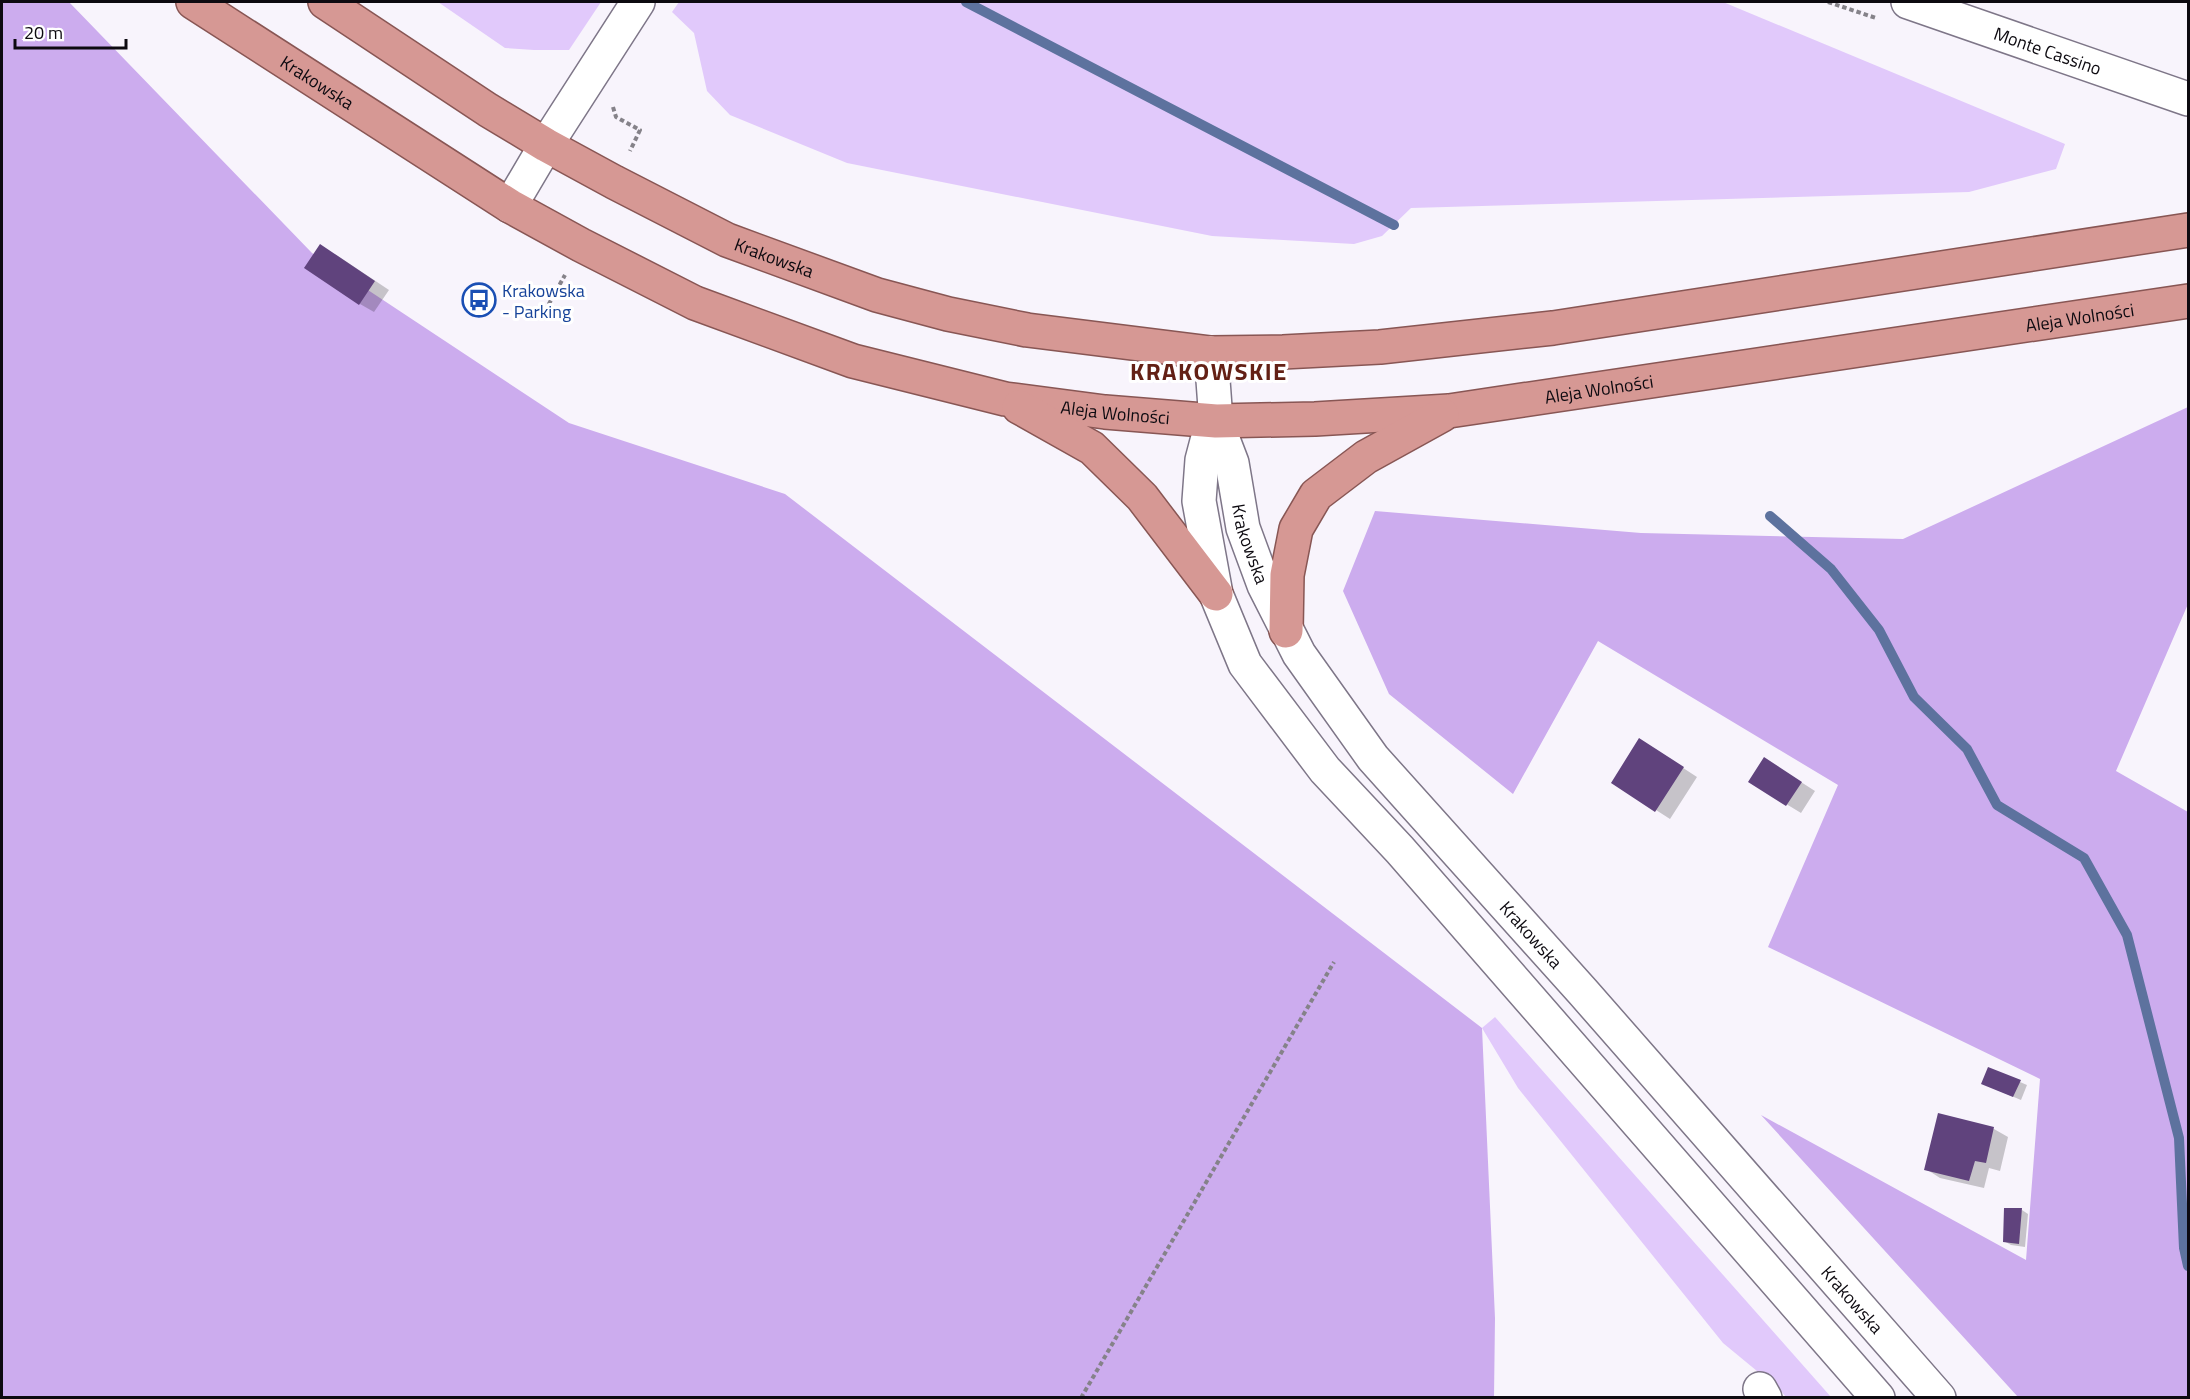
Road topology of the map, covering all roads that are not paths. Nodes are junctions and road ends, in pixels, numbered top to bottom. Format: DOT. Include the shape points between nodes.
graph roads {
  1 [pos="193,2"];
  2 [pos="325,2"];
  3 [pos="638,2"];
  4 [pos="1908,2"];
  5 [pos="2188,99"];
  6 [pos="546,145"];
  7 [pos="510,206"];
  8 [pos="2188,230"];
  9 [pos="2188,302"];
  10 [pos="1211,353"];
  11 [pos="1005,399"];
  12 [pos="1449,411"];
  13 [pos="1216,421"];
  14 [pos="1216,594"];
  15 [pos="1286,631"];
  16 [pos="1878,1398"];
  17 [pos="1939,1398"];
  1 -- 7 [label="highway, Krakowska"];
  2 -- 6 [label="highway, Krakowska"];
  3 -- 6 [label="main road"];
  4 -- 5 [label="main road, Monte Cassino"];
  6 -- 7 [label="main road"];
  6 -- 10 [label="highway, Krakowska" via="727,240 877,295 1027,330"];
  7 -- 11 [label="highway, Krakowska" via="695,303 853,361"];
  8 -- 10 [label="highway" via="1553,327 1380,347"];
  9 -- 12 [label="highway, Aleja Wolności"];
  10 -- 13 [label="main road, Krakowska"];
  11 -- 13 [label="highway, Aleja Wolności"];
  11 -- 14 [label="highway" via="1092,447 1142,497"];
  12 -- 13 [label="highway, Aleja Wolności"];
  12 -- 15 [label="highway" via="1366,457 1316,495 1296,529 1287,575"];
  13 -- 14 [label="main road, Krakowska" via="1202,460 1199,501"];
  13 -- 15 [label="main road, Krakowska" via="1232,463 1243,528"];
  14 -- 16 [label="main road, Krakowska" via="1245,664 1325,770 1400,850"];
  15 -- 17 [label="main road, Krakowska" via="1373,758"];
}
